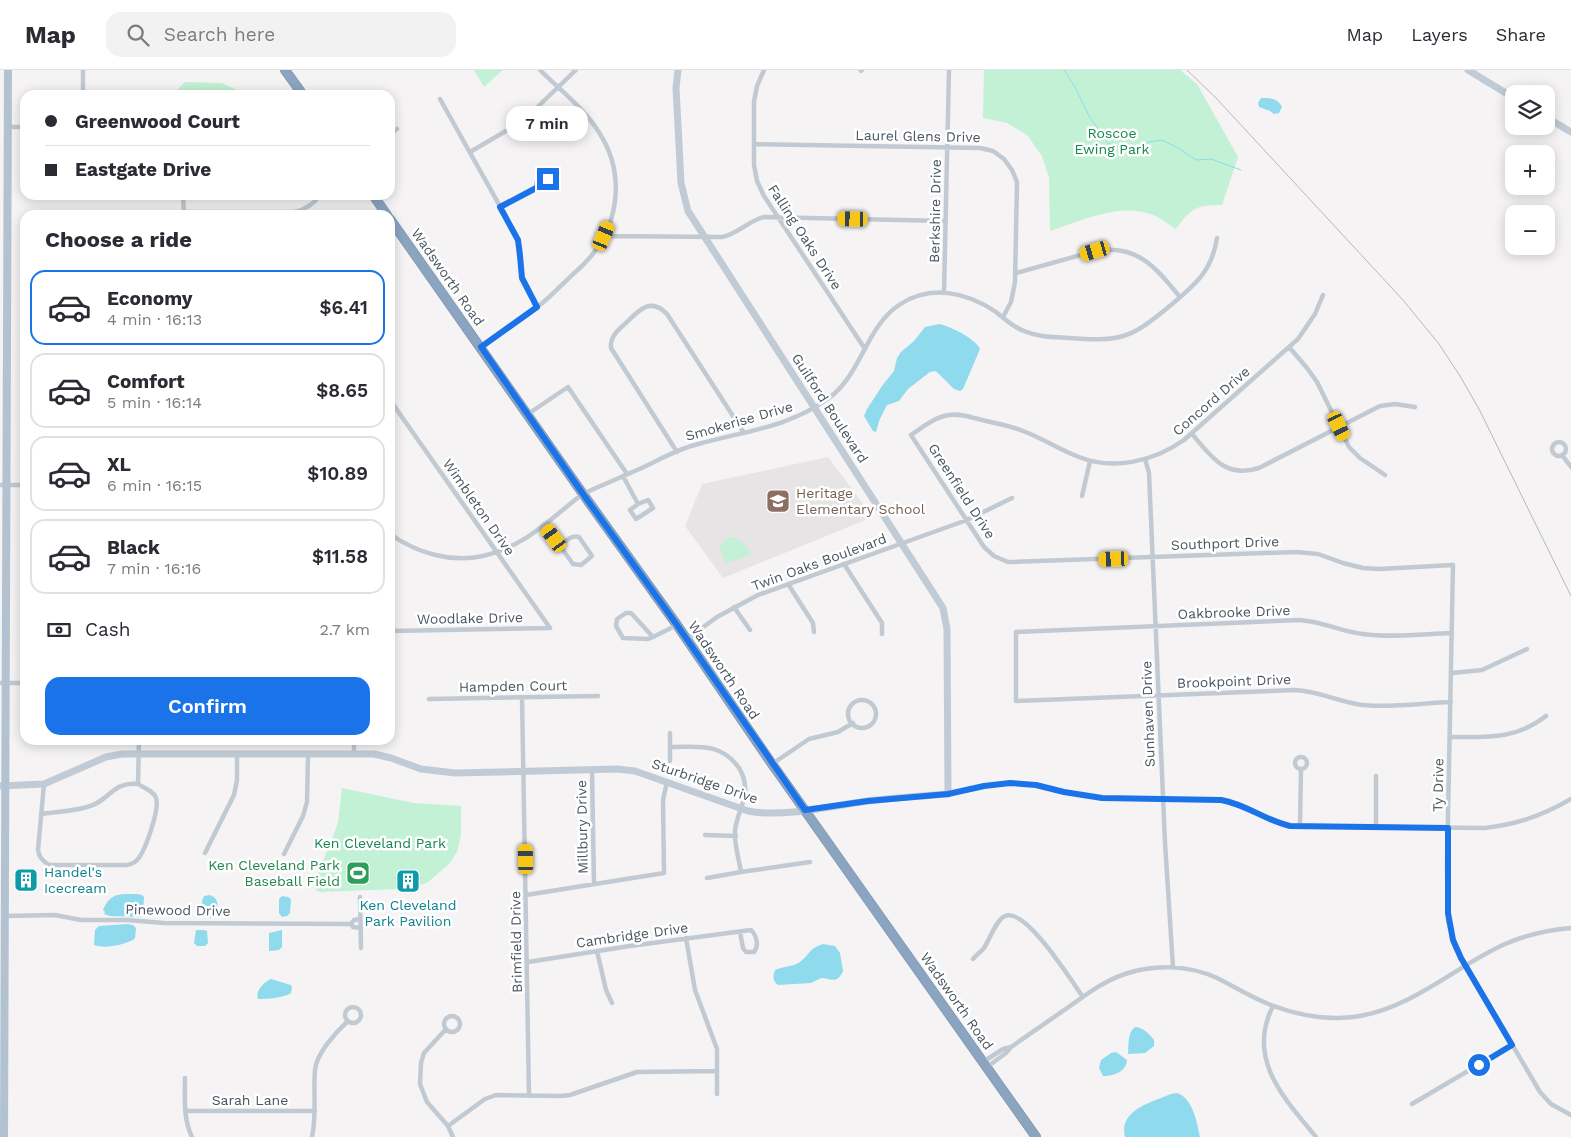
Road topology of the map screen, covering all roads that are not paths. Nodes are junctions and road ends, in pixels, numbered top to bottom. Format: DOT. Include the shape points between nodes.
graph roads {
  1 [pos="8,70"];
  2 [pos="83,70"];
  3 [pos="285,70"];
  4 [pos="540,70"];
  5 [pos="576,70"];
  6 [pos="678,70"];
  7 [pos="764,70"];
  8 [pos="949,70"];
  9 [pos="1468,70"];
  10 [pos="558,88"];
  11 [pos="83,90"];
  12 [pos="299,90"];
  13 [pos="1505,93"];
  14 [pos="440,99"];
  15 [pos="1555,122"];
  16 [pos="8,127"];
  17 [pos="20,127"];
  18 [pos="1571,132"];
  19 [pos="754,144"];
  20 [pos="947,147"];
  21 [pos="470,152"];
  22 [pos="538,187"];
  23 [pos="316,200"];
  24 [pos="500,207"];
  25 [pos="300,210"];
  26 [pos="778,218"];
  27 [pos="946,221"];
  28 [pos="395,226"];
  29 [pos="604,236"];
  30 [pos="704,236"];
  31 [pos="1216,238"];
  32 [pos="4,250"];
  33 [pos="1016,273"];
  34 [pos="944,292"];
  35 [pos="1323,295"];
  36 [pos="1180,297"];
  37 [pos="537,307"];
  38 [pos="1003,317"];
  39 [pos="481,347"];
  40 [pos="1289,347"];
  41 [pos="865,349"];
  42 [pos="395,407"];
  43 [pos="1415,407"];
  44 [pos="815,408"];
  45 [pos="528,414"];
  46 [pos="1339,426"];
  47 [pos="744,433"];
  48 [pos="912,434"];
  49 [pos="1192,434"];
  50 [pos="677,452"];
  51 [pos="1562,455"];
  52 [pos="1145,459"];
  53 [pos="1090,461"];
  54 [pos="1571,467"];
  55 [pos="625,475"];
  56 [pos="1385,475"];
  57 [pos="3,485"];
  58 [pos="20,485"];
  59 [pos="583,494"];
  60 [pos="1082,496"];
  61 [pos="1012,498"];
  62 [pos="638,504"];
  63 [pos="967,520"];
  64 [pos="545,525"];
  65 [pos="395,537"];
  66 [pos="902,543"];
  67 [pos="560,546"];
  68 [pos="497,552"];
  69 [pos="1153,557"];
  70 [pos="997,558"];
  71 [pos="844,564"];
  72 [pos="1453,565"];
  73 [pos="788,584"];
  74 [pos="734,607"];
  75 [pos="677,625"];
  76 [pos="1156,626"];
  77 [pos="550,628"];
  78 [pos="750,630"];
  79 [pos="395,631"];
  80 [pos="814,632"];
  81 [pos="1452,633"];
  82 [pos="882,634"];
  83 [pos="653,637"];
  84 [pos="686,639"];
  85 [pos="1527,649"];
  86 [pos="1452,673"];
  87 [pos="20,682"];
  88 [pos="3,683"];
  89 [pos="1159,695"];
  90 [pos="598,696"];
  91 [pos="522,697"];
  92 [pos="428,699"];
  93 [pos="1016,701"];
  94 [pos="1451,702"];
  95 [pos="1546,716"];
  96 [pos="853,723"];
  97 [pos="670,732"];
  98 [pos="1450,737"];
  99 [pos="140,745"];
  100 [pos="354,745"];
  101 [pos="670,747"];
  102 [pos="140,754"];
  103 [pos="237,754"];
  104 [pos="308,754"];
  105 [pos="354,754"];
  106 [pos="670,761"];
  107 [pos="772,764"];
  108 [pos="592,769"];
  109 [pos="1301,769"];
  110 [pos="524,770"];
  111 [pos="1376,776"];
  112 [pos="667,782"];
  113 [pos="44,784"];
  114 [pos="138,784"];
  115 [pos="3,786"];
  116 [pos="948,794"];
  117 [pos="1163,799"];
  118 [pos="1571,800"];
  119 [pos="741,808"];
  120 [pos="805,810"];
  121 [pos="41,814"];
  122 [pos="1300,827"];
  123 [pos="1376,828"];
  124 [pos="1448,828"];
  125 [pos="705,834"];
  126 [pos="736,836"];
  127 [pos="205,853"];
  128 [pos="284,854"];
  129 [pos="810,862"];
  130 [pos="741,872"];
  131 [pos="707,878"];
  132 [pos="594,884"];
  133 [pos="526,895"];
  134 [pos="360,897"];
  135 [pos="5,916"];
  136 [pos="360,919"];
  137 [pos="351,924"];
  138 [pos="361,928"];
  139 [pos="1571,928"];
  140 [pos="740,932"];
  141 [pos="686,938"];
  142 [pos="361,948"];
  143 [pos="597,951"];
  144 [pos="973,958"];
  145 [pos="2,959"];
  146 [pos="528,962"];
  147 [pos="1466,966"];
  148 [pos="1173,967"];
  149 [pos="1083,997"];
  150 [pos="612,1003"];
  151 [pos="1273,1006"];
  152 [pos="348,1021"];
  153 [pos="446,1029"];
  154 [pos="1512,1045"];
  155 [pos="985,1064"];
  156 [pos="717,1071"];
  157 [pos="185,1078"];
  158 [pos="2,1079"];
  159 [pos="718,1094"];
  160 [pos="529,1096"];
  161 [pos="1412,1104"];
  162 [pos="185,1111"];
  163 [pos="315,1111"];
  164 [pos="1571,1115"];
  165 [pos="448,1126"];
  166 [pos="4,1137"];
  167 [pos="192,1137"];
  168 [pos="312,1137"];
  169 [pos="453,1137"];
  170 [pos="1036,1137"];
  171 [pos="1316,1137"];
  1 -- 16 [label="main road"];
  2 -- 11 [label="street"];
  3 -- 12 [label="highway"];
  4 -- 10 [label="street"];
  5 -- 10 [label="street"];
  6 -- 30 [label="street, Guilford Boulevard" via="676,88 682,192 688,211"];
  7 -- 19 [label="street, Falling Oaks Drive" via="755,94"];
  8 -- 20 [label="street, Berkshire Drive"];
  9 -- 13 [label="street"];
  10 -- 21 [label="street" via="523,121"];
  10 -- 29 [label="street" via="593,124 611,158 616,192 613,214"];
  14 -- 21 [label="street"];
  15 -- 18 [label="street"];
  16 -- 17 [label="street"];
  16 -- 32 [label="main road"];
  19 -- 20 [label="street, Laurel Glens Drive"];
  19 -- 26 [label="street, Falling Oaks Drive" via="757,181"];
  20 -- 27 [label="street, Berkshire Drive"];
  20 -- 33 [label="street, Laurel Glens Drive" via="987,149 999,154 1012,170 1017,187"];
  21 -- 24 [label="street"];
  22 -- 24 [label="street"];
  23 -- 25 [label="street"];
  24 -- 37 [label="street" via="518,240 522,278"];
  26 -- 27 [label="street"];
  26 -- 30 [label="street" via="757,219 727,236"];
  26 -- 41 [label="street, Falling Oaks Drive"];
  27 -- 34 [label="street, Berkshire Drive"];
  28 -- 39 [label="highway, Wadsworth Road"];
  29 -- 30 [label="street"];
  29 -- 37 [label="street" via="586,262"];
  30 -- 44 [label="street, Guilford Boulevard"];
  31 -- 36 [label="street, Smokerise Drive" via="1206,270 1196,284"];
  32 -- 57 [label="main road"];
  33 -- 36 [label="street" via="1095,251 1120,250 1150,263"];
  33 -- 38 [label="street, Laurel Glens Drive" via="1014,292"];
  34 -- 38 [label="street, Smokerise Drive" via="966,297"];
  34 -- 41 [label="street, Smokerise Drive" via="918,295 895,308 883,320"];
  35 -- 40 [label="street, Concord Drive" via="1316,314"];
  36 -- 38 [label="street, Smokerise Drive" via="1142,328 1113,339 1034,335"];
  37 -- 39 [label="street"];
  39 -- 45 [label="highway, Wadsworth Road"];
  40 -- 46 [label="street" via="1317,382"];
  40 -- 49 [label="street, Concord Drive"];
  41 -- 44 [label="street, Smokerise Drive" via="841,388"];
  42 -- 68 [label="street, Wimbleton Drive"];
  43 -- 46 [label="street" via="1388,404"];
  44 -- 47 [label="street, Smokerise Drive" via="782,424"];
  44 -- 66 [label="street, Guilford Boulevard"];
  45 -- 55 [label="street" via="568,387"];
  45 -- 59 [label="highway, Wadsworth Road"];
  46 -- 49 [label="street" via="1259,468 1246,471 1220,464"];
  46 -- 56 [label="street" via="1354,453"];
  47 -- 50 [label="street, Smokerise Drive"];
  47 -- 50 [label="street" via="667,314 652,306 640,310 615,333 611,344"];
  48 -- 53 [label="street, Concord Drive" via="933,420 962,415 1025,432"];
  48 -- 63 [label="street, Greenfield Drive"];
  49 -- 52 [label="street, Concord Drive" via="1167,451"];
  50 -- 55 [label="street, Smokerise Drive"];
  51 -- 54 [label="street"];
  52 -- 53 [label="street, Concord Drive" via="1121,463"];
  52 -- 69 [label="street, Sunhaven Drive" via="1149,472"];
  53 -- 60 [label="street"];
  55 -- 59 [label="street, Smokerise Drive"];
  55 -- 62 [label="street"];
  57 -- 58 [label="street"];
  57 -- 88 [label="main road"];
  59 -- 64 [label="street, Smokerise Drive"];
  59 -- 75 [label="highway, Wadsworth Road"];
  61 -- 63 [label="street, Twin Oaks Boulevard"];
  62 -- 62 [label="street" via="630,510 636,519 653,508 648,500"];
  63 -- 66 [label="street, Twin Oaks Boulevard"];
  63 -- 70 [label="street, Greenfield Drive" via="984,547"];
  64 -- 67 [label="street"];
  64 -- 68 [label="street, Smokerise Drive" via="508,549"];
  65 -- 68 [label="street, Smokerise Drive" via="412,548 444,557 473,558"];
  66 -- 71 [label="street, Twin Oaks Boulevard"];
  66 -- 116 [label="street, Guilford Boulevard" via="946,615"];
  67 -- 67 [label="street" via="575,565 581,565 592,556 579,537 570,538"];
  68 -- 77 [label="street, Wimbleton Drive"];
  69 -- 70 [label="street, Southport Drive" via="1015,563"];
  69 -- 72 [label="street, Southport Drive" via="1296,552 1318,554 1363,568"];
  69 -- 76 [label="street, Sunhaven Drive"];
  71 -- 73 [label="street, Twin Oaks Boulevard"];
  71 -- 82 [label="street" via="882,623"];
  72 -- 81 [label="street, Ty Drive"];
  73 -- 74 [label="street, Twin Oaks Boulevard"];
  73 -- 80 [label="street" via="813,623"];
  74 -- 78 [label="street"];
  74 -- 84 [label="street, Twin Oaks Boulevard"];
  75 -- 83 [label="street"];
  75 -- 84 [label="highway, Wadsworth Road"];
  76 -- 81 [label="street, Oakbrooke Drive" via="1299,620 1364,634"];
  76 -- 89 [label="street, Sunhaven Drive"];
  76 -- 93 [label="street, Oakbrooke Drive" via="1016,632"];
  77 -- 79 [label="street, Woodlake Drive"];
  81 -- 86 [label="street, Ty Drive"];
  83 -- 83 [label="street" via="632,612 617,619 616,626 623,638"];
  84 -- 107 [label="highway, Wadsworth Road"];
  85 -- 86 [label="street" via="1482,670"];
  86 -- 94 [label="street, Ty Drive"];
  87 -- 88 [label="street"];
  88 -- 115 [label="main road"];
  89 -- 93 [label="street, Brookpoint Drive"];
  89 -- 94 [label="street, Brookpoint Drive" via="1295,690 1364,705"];
  89 -- 117 [label="street, Sunhaven Drive"];
  90 -- 91 [label="street, Hampden Court"];
  91 -- 92 [label="street, Hampden Court"];
  91 -- 110 [label="street, Brimfield Drive"];
  94 -- 98 [label="street, Ty Drive"];
  95 -- 98 [label="street" via="1531,726 1504,736"];
  96 -- 96 [label="street" via="860,727 869,726 875,719 874,706 867,701 854,703 849,715"];
  96 -- 107 [label="street" via="838,732 809,739"];
  97 -- 101 [label="street"];
  98 -- 124 [label="street, Ty Drive"];
  99 -- 102 [label="street"];
  100 -- 105 [label="street"];
  101 -- 106 [label="street"];
  101 -- 119 [label="street" via="709,747 727,754 743,775 745,794"];
  102 -- 103 [label="street, Sturbridge Drive"];
  102 -- 113 [label="street, Sturbridge Drive" via="106,757"];
  102 -- 114 [label="street"];
  103 -- 104 [label="street, Sturbridge Drive"];
  103 -- 127 [label="street" via="234,795"];
  104 -- 105 [label="street, Sturbridge Drive"];
  104 -- 128 [label="street" via="307,802"];
  105 -- 110 [label="street, Sturbridge Drive" via="383,755 429,770"];
  107 -- 120 [label="highway, Wadsworth Road"];
  108 -- 110 [label="street, Sturbridge Drive"];
  108 -- 112 [label="street, Sturbridge Drive" via="635,771"];
  108 -- 132 [label="street, Millbury Drive"];
  109 -- 122 [label="street"];
  110 -- 133 [label="street, Brimfield Drive"];
  111 -- 123 [label="street"];
  112 -- 119 [label="street, Sturbridge Drive"];
  112 -- 132 [label="street" via="663,800 664,873"];
  113 -- 115 [label="street, Sturbridge Drive"];
  113 -- 121 [label="street"];
  114 -- 121 [label="street" via="116,788 104,800 88,807"];
  114 -- 121 [label="street" via="154,794 158,808 142,854 136,862 127,865 46,864 39,854"];
  115 -- 135 [label="main road"];
  116 -- 117 [label="street, Sturbridge Drive" via="1010,783 1096,798"];
  116 -- 120 [label="street, Sturbridge Drive"];
  117 -- 122 [label="street, Sturbridge Drive" via="1231,802 1273,821"];
  117 -- 148 [label="street, Sunhaven Drive"];
  118 -- 124 [label="street, Sturbridge Drive" via="1509,825"];
  119 -- 120 [label="street, Sturbridge Drive" via="764,813"];
  119 -- 126 [label="street"];
  120 -- 155 [label="highway, Wadsworth Road"];
  122 -- 123 [label="street, Sturbridge Drive"];
  123 -- 124 [label="street, Sturbridge Drive"];
  124 -- 147 [label="street, Ty Drive" via="1448,921"];
  125 -- 126 [label="street"];
  126 -- 130 [label="street"];
  129 -- 130 [label="street"];
  130 -- 131 [label="street"];
  132 -- 133 [label="street"];
  133 -- 146 [label="street, Brimfield Drive"];
  134 -- 136 [label="street"];
  135 -- 137 [label="street, Pinewood Drive" via="55,915 81,920 164,923"];
  135 -- 145 [label="main road"];
  136 -- 137 [label="street, Pinewood Drive"];
  136 -- 138 [label="street"];
  137 -- 138 [label="street, Pinewood Drive"];
  138 -- 142 [label="street"];
  139 -- 147 [label="street" via="1518,939"];
  140 -- 140 [label="street" via="751,930 755,934 757,947 754,952 746,952 743,948"];
  140 -- 141 [label="street, Cambridge Drive"];
  141 -- 143 [label="street, Cambridge Drive"];
  141 -- 156 [label="street" via="692,979 717,1049"];
  143 -- 146 [label="street, Cambridge Drive"];
  143 -- 150 [label="street"];
  144 -- 149 [label="street" via="984,949 1002,918 1017,916 1040,938"];
  145 -- 158 [label="main road"];
  146 -- 160 [label="street, Brimfield Drive"];
  147 -- 151 [label="street" via="1404,1002 1361,1016 1322,1018"];
  147 -- 154 [label="street, Ty Drive"];
  148 -- 149 [label="street" via="1126,973"];
  148 -- 151 [label="street" via="1204,973"];
  149 -- 155 [label="street"];
  151 -- 171 [label="street" via="1264,1038 1268,1068 1280,1092"];
  152 -- 163 [label="street" via="324,1049 315,1068"];
  153 -- 165 [label="street" via="424,1053 420,1084 427,1102"];
  154 -- 161 [label="street"];
  154 -- 164 [label="street, Ty Drive" via="1545,1098"];
  155 -- 170 [label="highway, Wadsworth Road"];
  156 -- 159 [label="street"];
  156 -- 160 [label="street" via="637,1072 566,1096"];
  157 -- 162 [label="street"];
  158 -- 166 [label="main road"];
  160 -- 165 [label="street" via="502,1094 490,1097"];
  162 -- 163 [label="street, Sarah Lane"];
  162 -- 167 [label="street"];
  163 -- 168 [label="street"];
  165 -- 169 [label="street"];
}
